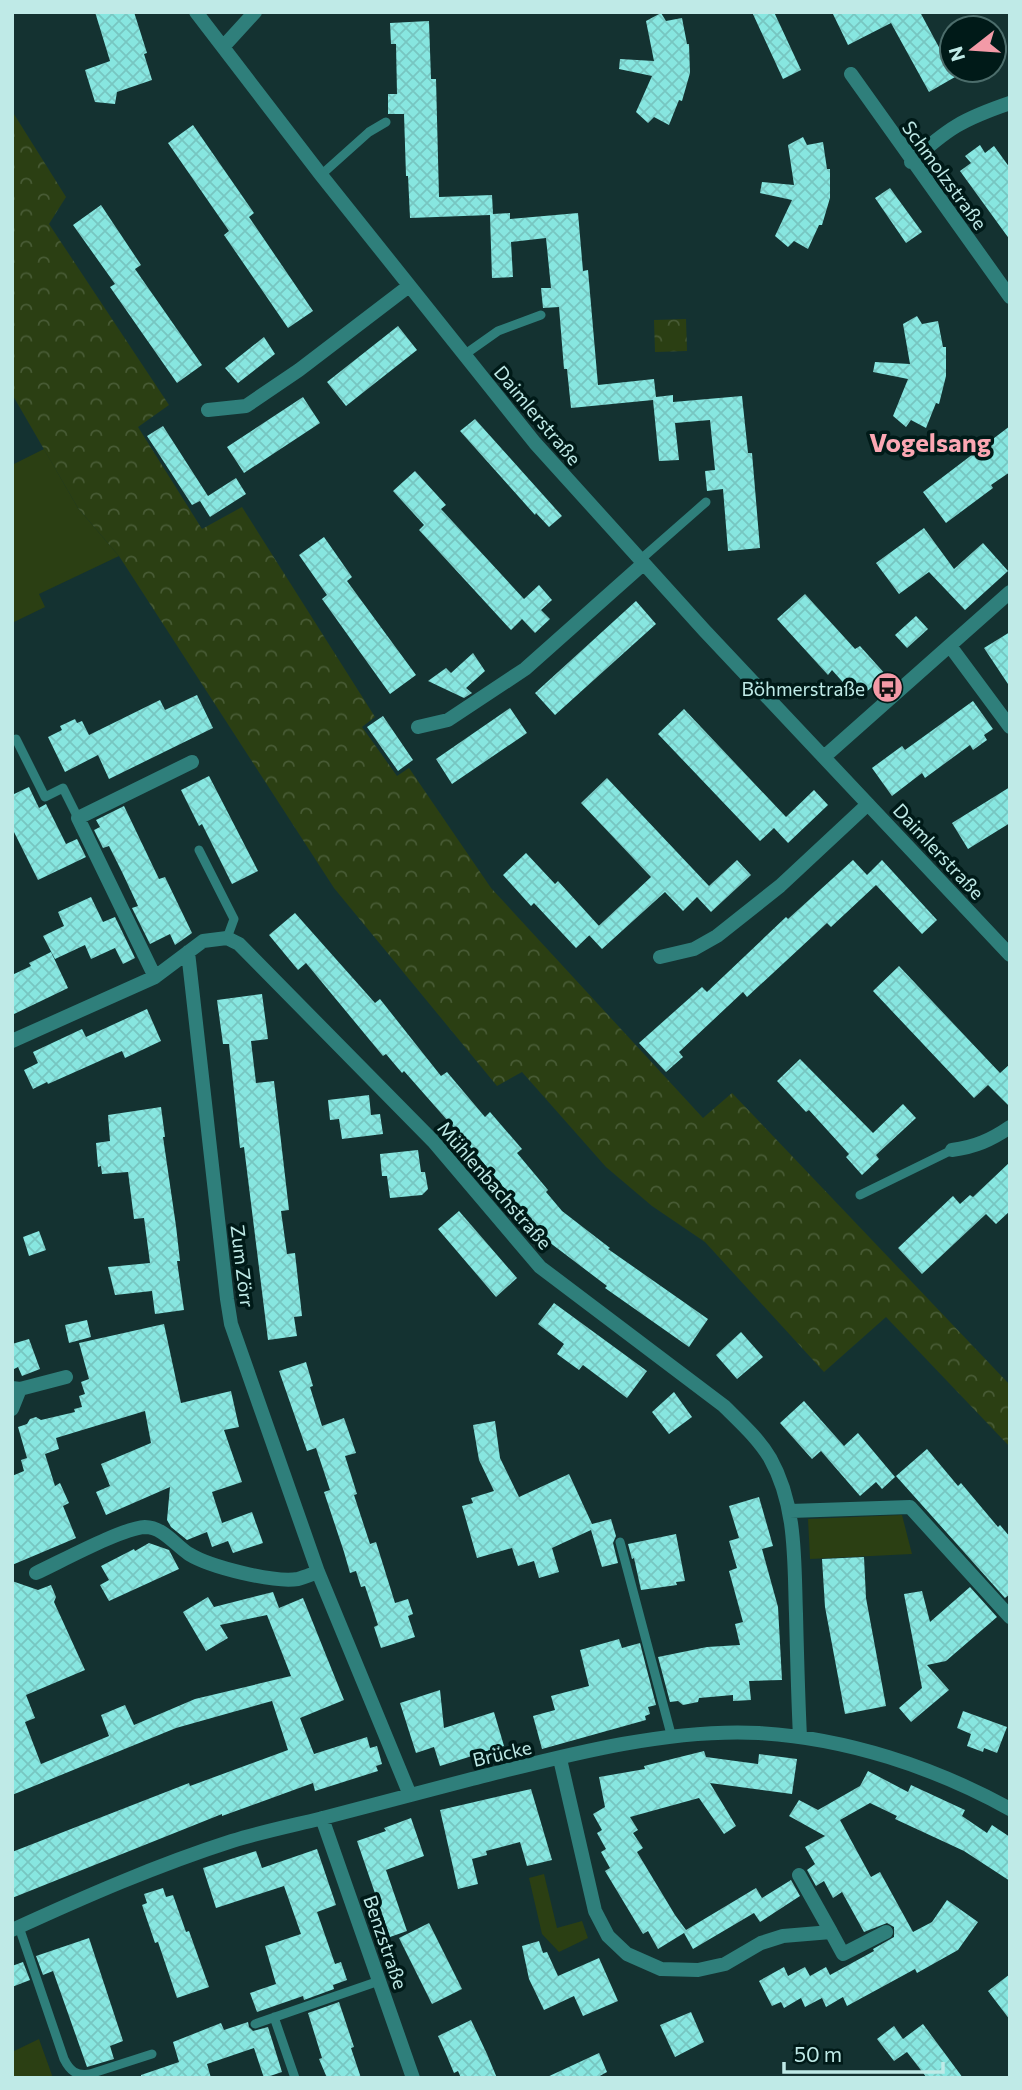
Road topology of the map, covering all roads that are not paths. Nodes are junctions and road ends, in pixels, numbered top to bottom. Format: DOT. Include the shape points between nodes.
graph roads {
  1 [pos="196,12"];
  2 [pos="255,12"];
  3 [pos="223,47"];
  4 [pos="851,74"];
  5 [pos="1010,103"];
  6 [pos="386,122"];
  7 [pos="911,162"];
  8 [pos="321,175"];
  9 [pos="409,286"];
  10 [pos="1010,297"];
  11 [pos="541,315"];
  12 [pos="464,355"];
  13 [pos="208,410"];
  14 [pos="706,502"];
  15 [pos="642,562"];
  16 [pos="1010,592"];
  17 [pos="950,646"];
  18 [pos="418,727"];
  19 [pos="1010,727"];
  20 [pos="16,739"];
  21 [pos="824,757"];
  22 [pos="192,762"];
  23 [pos="868,804"];
  24 [pos="78,818"];
  25 [pos="199,850"];
  26 [pos="228,938"];
  27 [pos="188,952"];
  28 [pos="1010,955"];
  29 [pos="660,957"];
  30 [pos="155,977"];
  31 [pos="12,1041"];
  32 [pos="1010,1127"];
  33 [pos="952,1150"];
  34 [pos="860,1195"];
  35 [pos="65,1377"];
  36 [pos="16,1388"];
  37 [pos="12,1409"];
  38 [pos="790,1511"];
  39 [pos="620,1542"];
  40 [pos="318,1572"];
  41 [pos="36,1573"];
  42 [pos="1010,1617"];
  43 [pos="800,1737"];
  44 [pos="672,1738"];
  45 [pos="560,1759"];
  46 [pos="410,1795"];
  47 [pos="1010,1809"];
  48 [pos="322,1818"];
  49 [pos="799,1875"];
  50 [pos="15,1929"];
  51 [pos="831,1932"];
  52 [pos="886,1932"];
  53 [pos="379,1981"];
  54 [pos="274,2017"];
  55 [pos="255,2024"];
  56 [pos="152,2054"];
  57 [pos="295,2078"];
  58 [pos="413,2078"];
  1 -- 3 [label="street, Daimlerstraße"];
  2 -- 3 [label="street"];
  3 -- 8 [label="street, Daimlerstraße"];
  4 -- 7 [label="street, Schmolzstraße"];
  5 -- 7 [label="street" via="961,121"];
  6 -- 8 [label="lane"];
  7 -- 10 [label="street, Schmolzstraße"];
  8 -- 9 [label="street, Daimlerstraße"];
  9 -- 12 [label="street, Daimlerstraße"];
  9 -- 13 [label="street" via="246,406"];
  11 -- 12 [label="lane" via="490,336"];
  12 -- 15 [label="street, Daimlerstraße" via="535,443"];
  14 -- 15 [label="lane"];
  15 -- 18 [label="street" via="525,669 448,720"];
  15 -- 21 [label="street, Daimlerstraße"];
  16 -- 17 [label="street"];
  17 -- 19 [label="street"];
  17 -- 21 [label="street"];
  20 -- 24 [label="lane" via="44,797 63,788"];
  21 -- 23 [label="street, Daimlerstraße"];
  22 -- 24 [label="street"];
  23 -- 28 [label="street, Daimlerstraße"];
  23 -- 29 [label="street, Daimlerstraße" via="780,886 717,936 694,949"];
  24 -- 30 [label="street"];
  25 -- 26 [label="lane" via="234,919"];
  26 -- 27 [label="street" via="203,941"];
  26 -- 38 [label="street, Mühlenbachstraße" via="433,1141 540,1267 724,1406 750,1432 769,1457"];
  27 -- 30 [label="street"];
  27 -- 40 [label="street, Zum Zörr" via="231,1324"];
  30 -- 31 [label="street"];
  32 -- 33 [label="street" via="973,1147"];
  33 -- 34 [label="lane"];
  35 -- 36 [label="street"];
  36 -- 37 [label="street"];
  38 -- 42 [label="street" via="909,1507"];
  38 -- 43 [label="street, Mühlenbachstraße"];
  39 -- 44 [label="lane"];
  40 -- 41 [label="street" via="286,1579 226,1569 198,1560 159,1530 146,1527"];
  40 -- 46 [label="street, Zum Zörr"];
  43 -- 44 [label="street, Brücke" via="736,1733"];
  43 -- 47 [label="street, Brücke" via="929,1771"];
  44 -- 45 [label="street, Brücke"];
  45 -- 46 [label="street, Brücke"];
  45 -- 51 [label="street" via="595,1911 608,1936 627,1954 661,1969 698,1970 724,1964 783,1936"];
  46 -- 48 [label="street, Brücke"];
  48 -- 50 [label="street, Brücke" via="165,1864"];
  48 -- 53 [label="street, Benzstraße"];
  49 -- 51 [label="street"];
  50 -- 56 [label="lane" via="72,2071 90,2074"];
  51 -- 52 [label="street" via="843,1954"];
  53 -- 54 [label="lane"];
  53 -- 58 [label="street, Benzstraße"];
  54 -- 55 [label="lane"];
  54 -- 57 [label="lane"];
}
